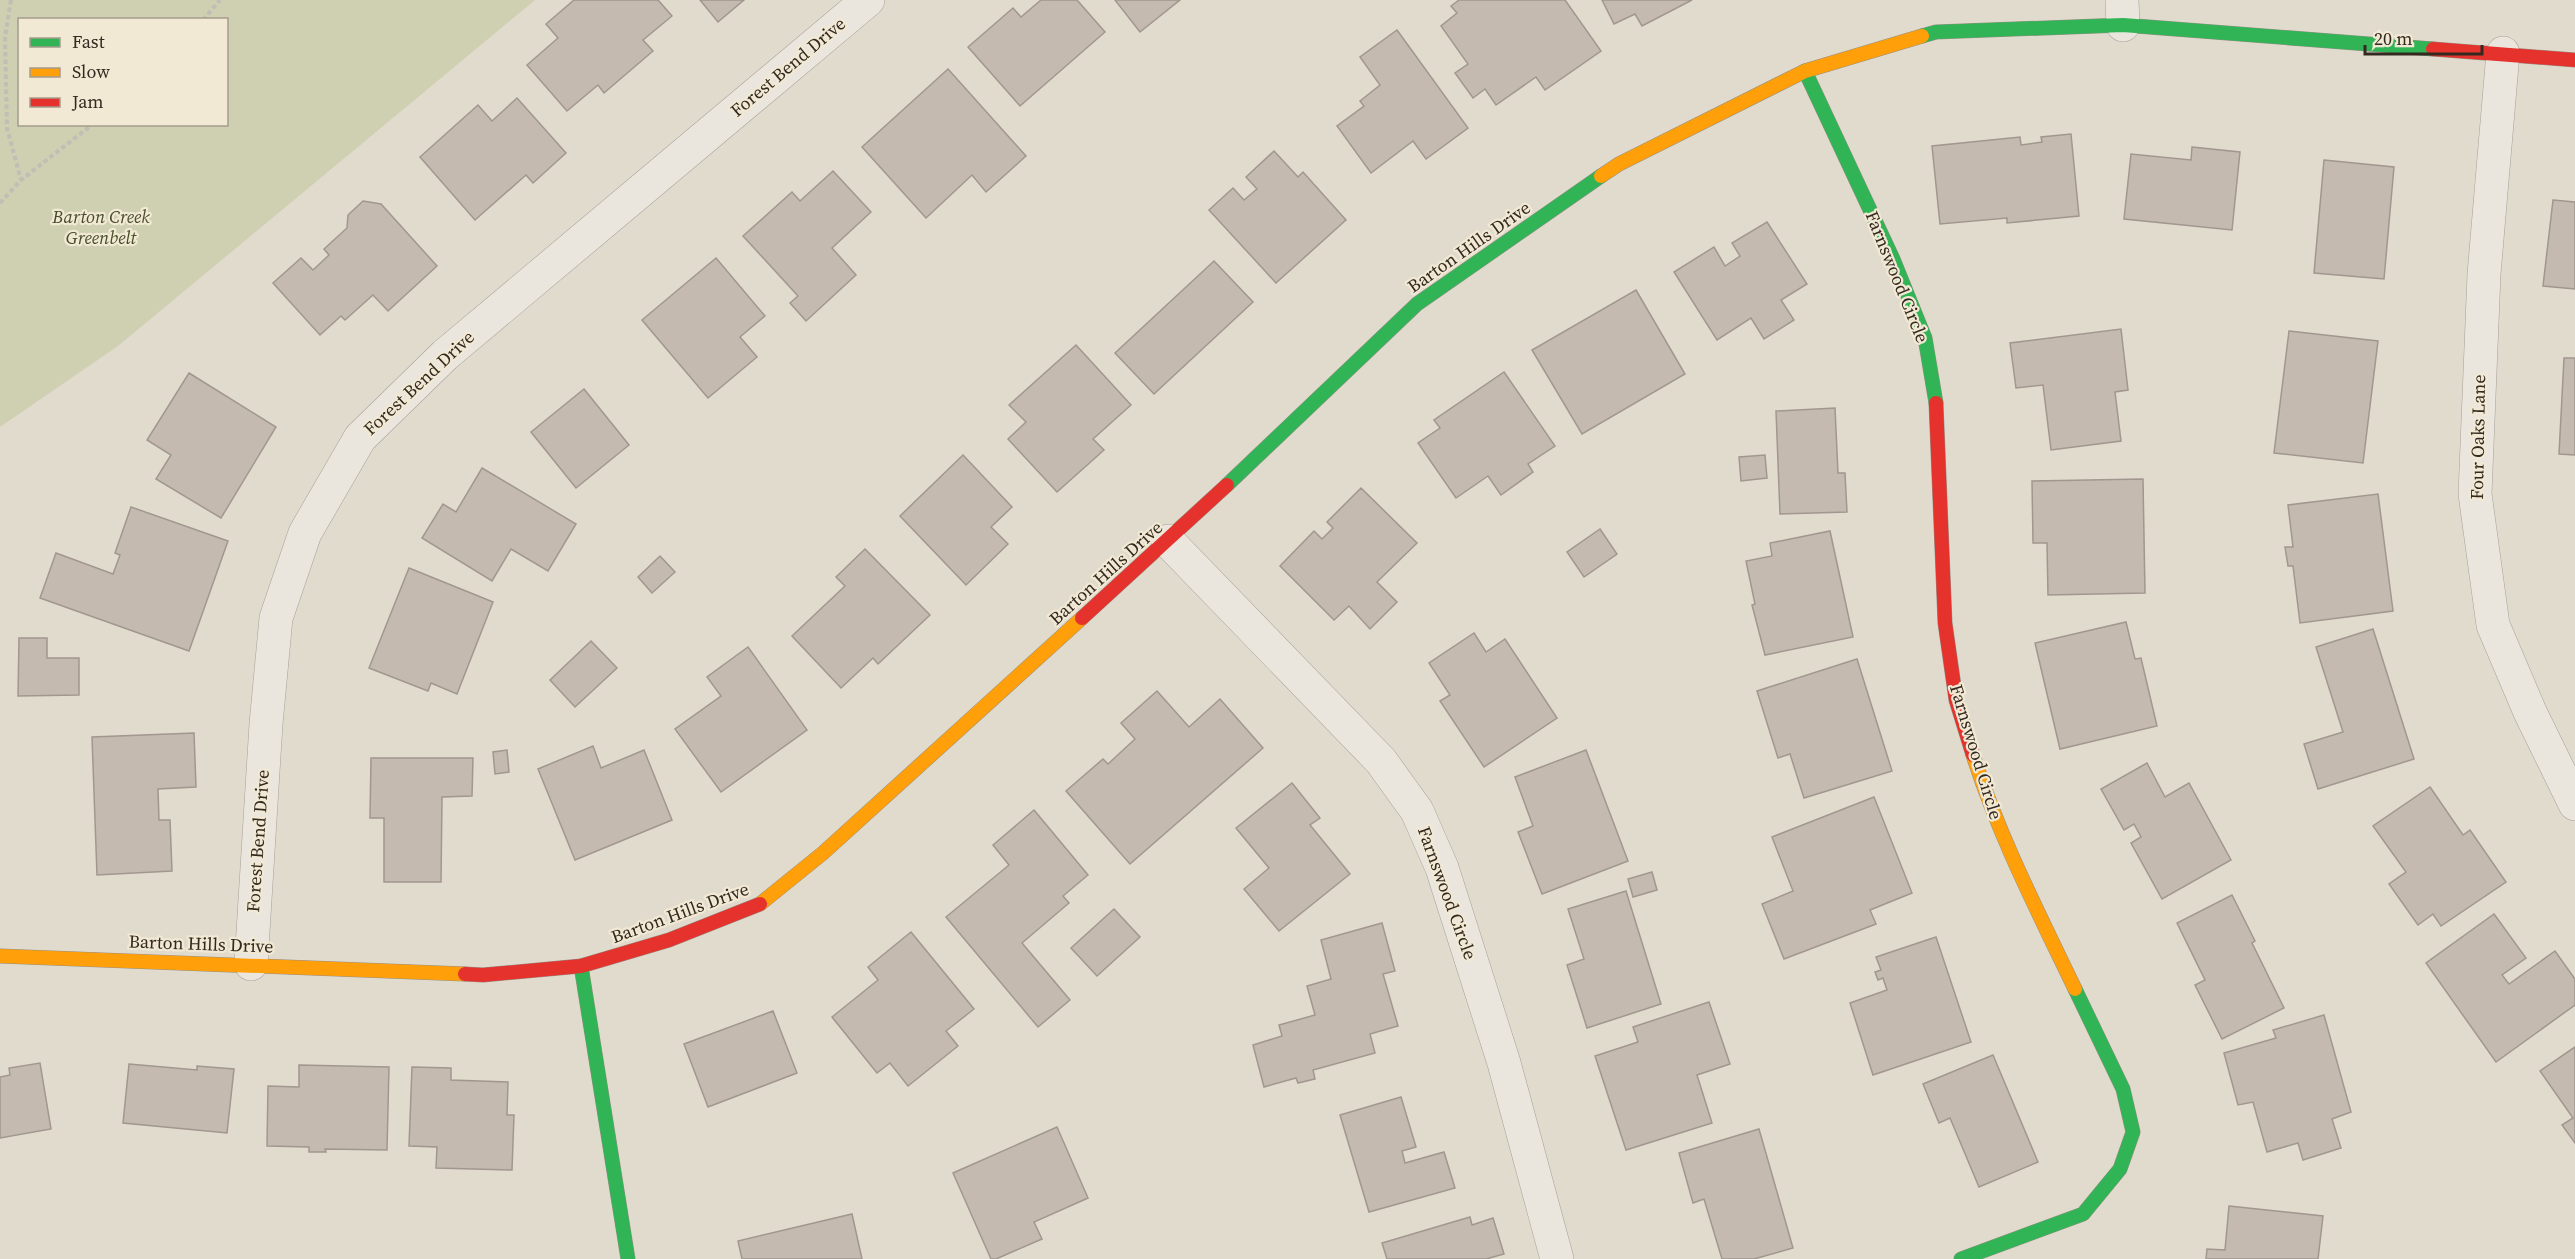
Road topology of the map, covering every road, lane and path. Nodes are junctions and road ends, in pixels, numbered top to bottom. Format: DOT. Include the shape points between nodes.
graph roads {
  1 [pos="11,0"];
  2 [pos="220,0"];
  3 [pos="868,0"];
  4 [pos="2122,12"];
  5 [pos="205,18"];
  6 [pos="2503,53"];
  7 [pos="2575,60"];
  8 [pos="1805,71"];
  9 [pos="90,126"];
  10 [pos="21,180"];
  11 [pos="0,203"];
  12 [pos="1168,541"];
  13 [pos="2575,804"];
  14 [pos="0,956"];
  15 [pos="251,964"];
  16 [pos="581,966"];
  17 [pos="628,1259"];
  18 [pos="1557,1259"];
  19 [pos="1961,1259"];
  1 -- 10 [label="path" via="5,37 7,128"];
  2 -- 5 [label="path"];
  3 -- 15 [label="street, Forest Bend Drive" via="445,355 360,438 305,533 276,618"];
  4 -- 6 [label="street, Barton Hills Drive"];
  4 -- 8 [label="street, Barton Hills Drive" via="1936,32"];
  6 -- 7 [label="street, Barton Hills Drive"];
  6 -- 13 [label="street, Four Oaks Lane" via="2484,274 2475,494 2493,625"];
  8 -- 12 [label="street, Barton Hills Drive" via="1619,164 1417,304"];
  8 -- 19 [label="street, Farnswood Circle" via="1893,259 1925,338 1937,406 1945,623 1956,700 1986,795 2016,867 2123,1089 2133,1132 2120,1169 2083,1214"];
  9 -- 10 [label="path"];
  10 -- 11 [label="path"];
  12 -- 16 [label="street, Barton Hills Drive" via="823,853 756,908 669,940"];
  12 -- 18 [label="street, Farnswood Circle" via="1381,761 1417,812 1442,868 1504,1063"];
  14 -- 15 [label="street, Barton Hills Drive"];
  15 -- 16 [label="street, Barton Hills Drive" via="483,975"];
  16 -- 17 [label="street"];
}
